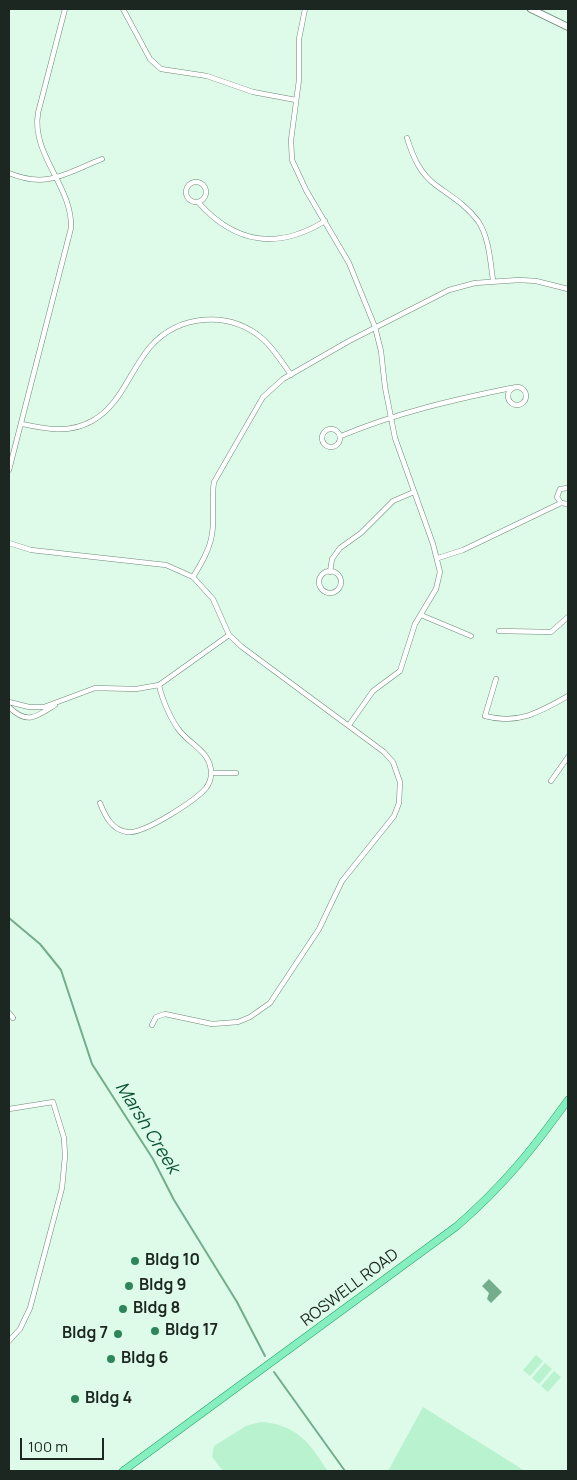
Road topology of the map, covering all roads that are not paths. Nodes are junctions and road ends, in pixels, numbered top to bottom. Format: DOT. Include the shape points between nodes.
graph roads {
  1 [pos="65,9"];
  2 [pos="123,9"];
  3 [pos="305,9"];
  4 [pos="531,9"];
  5 [pos="568,27"];
  6 [pos="296,100"];
  7 [pos="406,138"];
  8 [pos="102,159"];
  9 [pos="9,173"];
  10 [pos="56,178"];
  11 [pos="198,202"];
  12 [pos="325,221"];
  13 [pos="493,280"];
  14 [pos="568,289"];
  15 [pos="374,327"];
  16 [pos="291,375"];
  17 [pos="511,388"];
  18 [pos="390,416"];
  19 [pos="22,424"];
  20 [pos="341,436"];
  21 [pos="9,470"];
  22 [pos="568,488"];
  23 [pos="414,492"];
  24 [pos="561,503"];
  25 [pos="568,504"];
  26 [pos="9,543"];
  27 [pos="438,558"];
  28 [pos="330,572"];
  29 [pos="193,577"];
  30 [pos="421,615"];
  31 [pos="568,617"];
  32 [pos="499,631"];
  33 [pos="229,635"];
  34 [pos="471,636"];
  35 [pos="496,679"];
  36 [pos="159,685"];
  37 [pos="568,696"];
  38 [pos="9,702"];
  39 [pos="60,702"];
  40 [pos="9,707"];
  41 [pos="349,725"];
  42 [pos="568,757"];
  43 [pos="211,773"];
  44 [pos="236,773"];
  45 [pos="551,781"];
  46 [pos="100,803"];
  47 [pos="9,1013"];
  48 [pos="12,1018"];
  49 [pos="152,1025"];
  50 [pos="568,1100"];
  51 [pos="9,1109"];
  52 [pos="9,1341"];
  53 [pos="123,1471"];
  1 -- 10 [label="street" via="37,121 39,141"];
  2 -- 6 [label="street" via="150,58 161,69 206,76 254,92"];
  3 -- 6 [label="street" via="299,39"];
  4 -- 5 [label="street"];
  6 -- 12 [label="street" via="292,160"];
  7 -- 13 [label="street" via="421,171 436,186 463,204 479,222 487,241"];
  8 -- 10 [label="street"];
  9 -- 10 [label="street" via="31,181"];
  10 -- 19 [label="street" via="70,207 71,228"];
  11 -- 11 [label="street" via="206,192 201,184 195,182 189,185 186,193 191,201"];
  11 -- 12 [label="street" via="227,227 262,238 294,237"];
  12 -- 15 [label="street" via="350,263"];
  13 -- 14 [label="street" via="536,281"];
  13 -- 15 [label="street" via="449,290"];
  15 -- 16 [label="street"];
  15 -- 18 [label="street" via="381,351"];
  16 -- 19 [label="street" via="272,348 251,330 225,320 197,320 175,327 157,340 143,356 112,406 92,421 78,428 61,430"];
  16 -- 29 [label="street" via="276,384 263,398 214,482 212,536"];
  17 -- 17 [label="street" via="523,390 526,398 522,404 514,405 509,401 507,396"];
  17 -- 18 [label="street"];
  18 -- 20 [label="street"];
  18 -- 23 [label="street"];
  19 -- 21 [label="street"];
  20 -- 20 [label="street" via="335,446 326,445 322,440 324,432 330,429 338,431"];
  22 -- 24 [label="street" via="558,491"];
  23 -- 27 [label="street"];
  23 -- 28 [label="street" via="393,501 361,533 340,548 332,560"];
  24 -- 25 [label="street"];
  24 -- 27 [label="street" via="464,550"];
  26 -- 29 [label="street" via="31,550 166,565"];
  27 -- 30 [label="street" via="439,582"];
  28 -- 28 [label="street" via="324,574 319,582 324,591 330,593 336,591 341,582 337,574"];
  29 -- 33 [label="street" via="213,599"];
  30 -- 34 [label="street"];
  30 -- 41 [label="street" via="400,671 373,691"];
  31 -- 32 [label="street" via="551,632"];
  33 -- 36 [label="street"];
  33 -- 41 [label="street"];
  35 -- 37 [label="street" via="485,716 501,720 514,720"];
  36 -- 39 [label="street" via="136,689 95,688"];
  36 -- 43 [label="street" via="174,723 207,756"];
  38 -- 39 [label="street" via="44,707"];
  39 -- 40 [label="street" via="33,718 21,717"];
  41 -- 49 [label="street" via="393,762 400,782 399,803 386,828 342,881 319,929 278,994 261,1011 238,1022 212,1024 165,1014 156,1017"];
  42 -- 45 [label="street"];
  43 -- 44 [label="street"];
  43 -- 46 [label="street" via="209,783 202,791 138,832 115,827"];
  47 -- 48 [label="street"];
  50 -- 53 [label="main road, ROSWELL ROAD" via="514,1171 459,1224"];
  51 -- 52 [label="street" via="53,1102 64,1138 65,1156 62,1188 30,1308 20,1329"];
}
